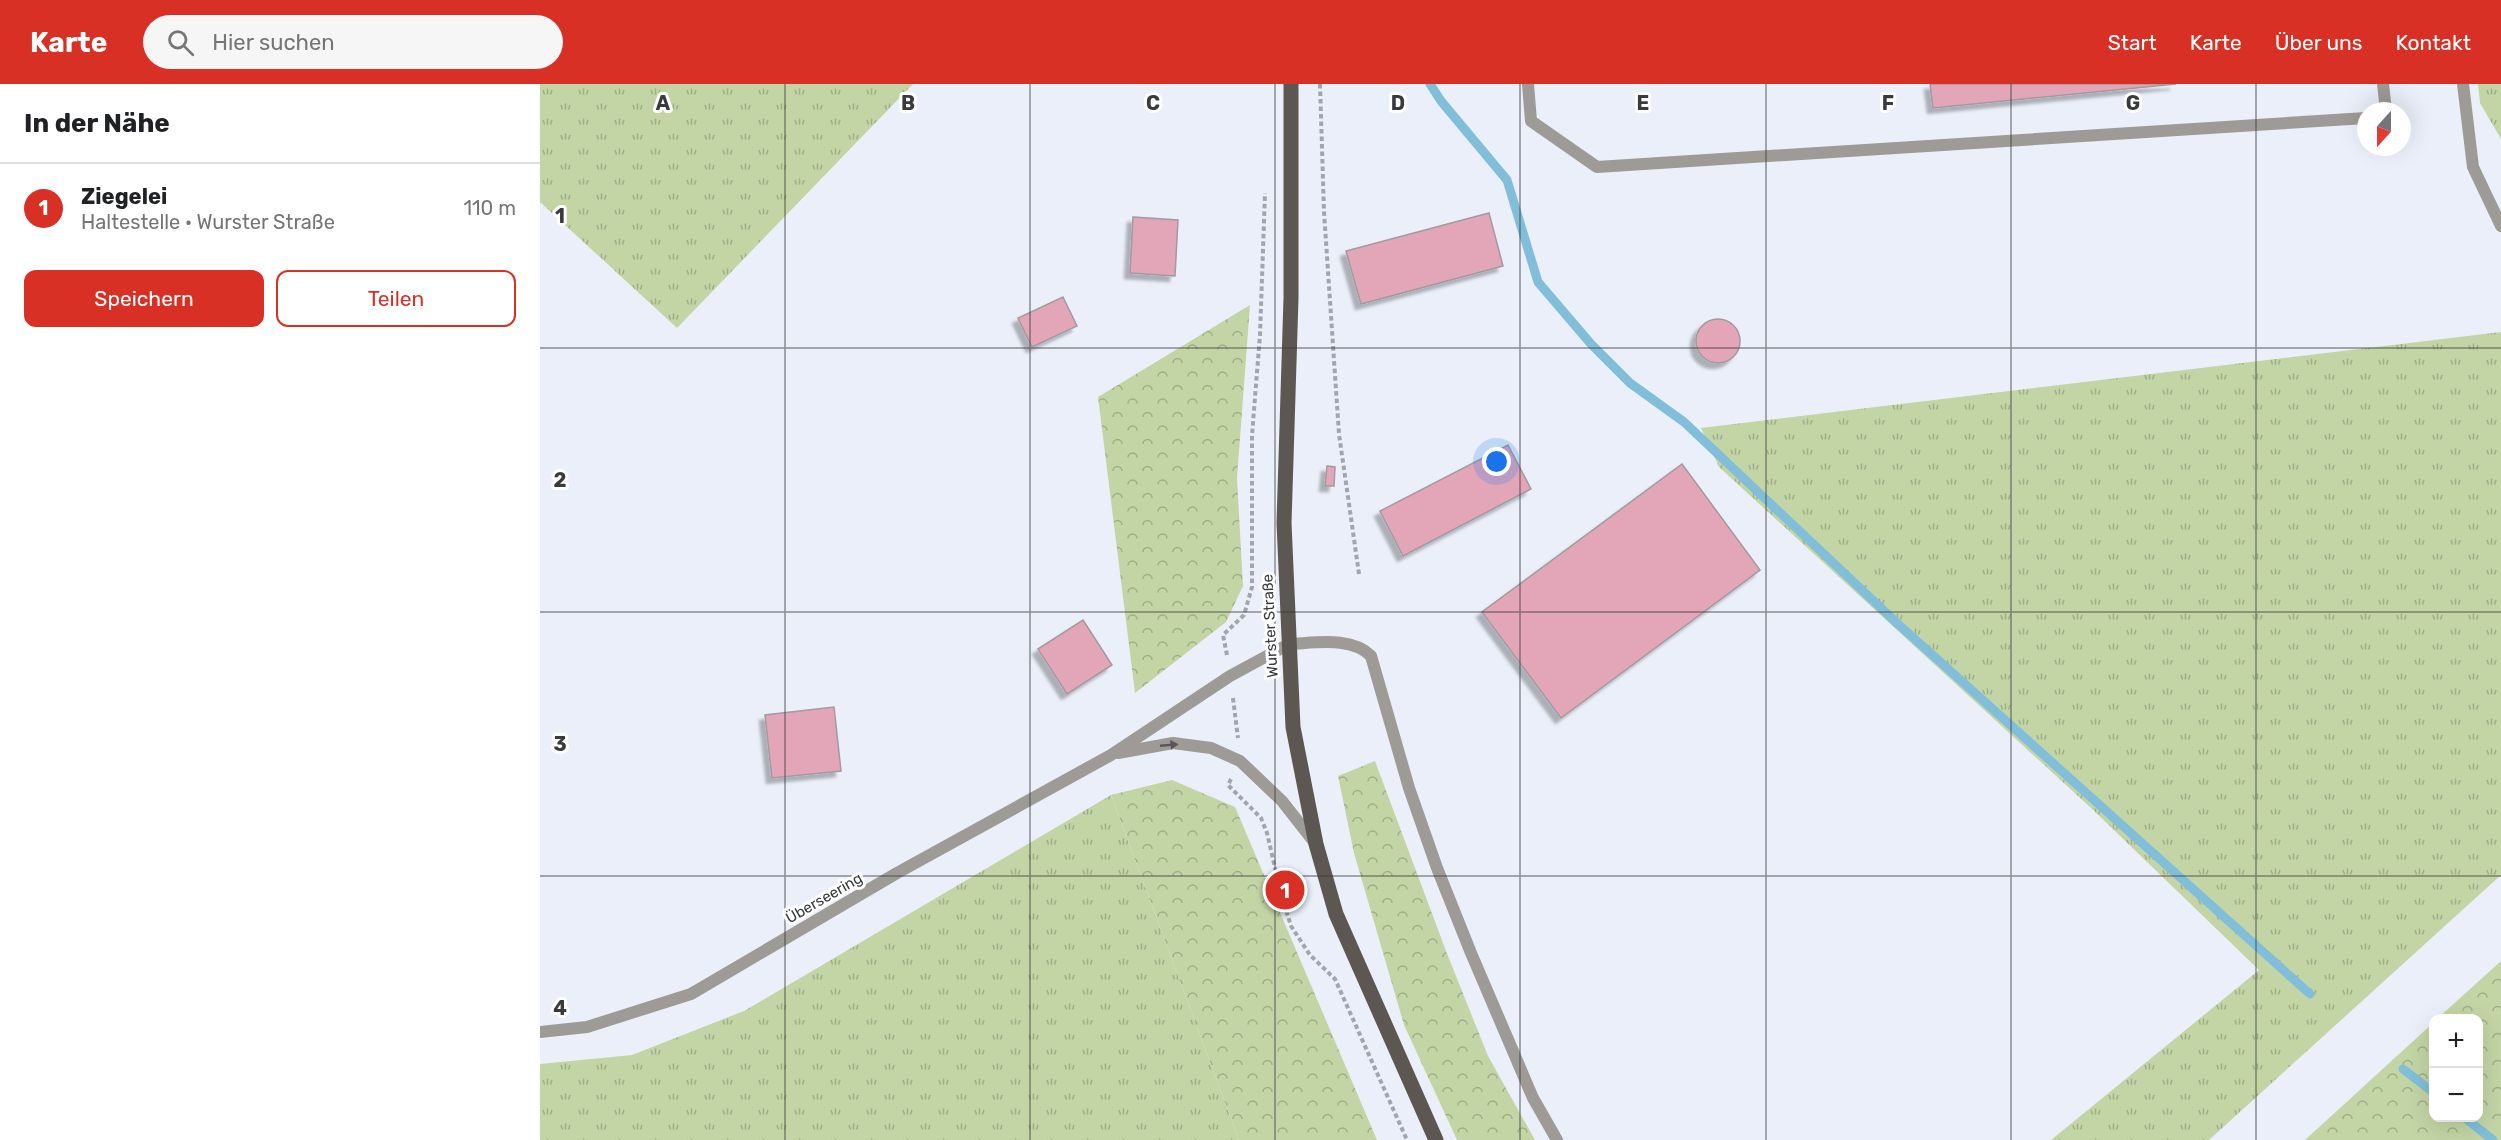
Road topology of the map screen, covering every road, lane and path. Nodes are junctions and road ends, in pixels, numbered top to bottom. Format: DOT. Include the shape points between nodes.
graph roads {
  1 [pos="1291,84"];
  2 [pos="1320,84"];
  3 [pos="1528,84"];
  4 [pos="2384,84"];
  5 [pos="2463,84"];
  6 [pos="2385,102"];
  7 [pos="2357,119"];
  8 [pos="2501,226"];
  9 [pos="1359,574"];
  10 [pos="1289,644"];
  11 [pos="1111,755"];
  12 [pos="1316,844"];
  13 [pos="540,1032"];
  14 [pos="1436,1140"];
  15 [pos="1557,1140"];
  1 -- 10 [label="main road, Wurster Straße" via="1291,298 1284,523"];
  2 -- 9 [label="path" via="1323,212 1339,434"];
  3 -- 7 [label="street" via="1531,121 1597,167"];
  4 -- 6 [label="street"];
  5 -- 8 [label="street" via="2473,167"];
  10 -- 11 [label="street, Überseering" via="1230,676"];
  10 -- 12 [label="main road, Wurster Straße" via="1293,727"];
  10 -- 15 [label="street" via="1348,643 1363,648 1371,656 1437,868 1533,1098"];
  11 -- 12 [label="street, Überseering, one-way" via="1173,743 1211,748 1240,761 1282,801"];
  11 -- 13 [label="street, Überseering" via="897,873 692,994 587,1027"];
  12 -- 14 [label="main road, Wurster Straße" via="1336,914"];
}
